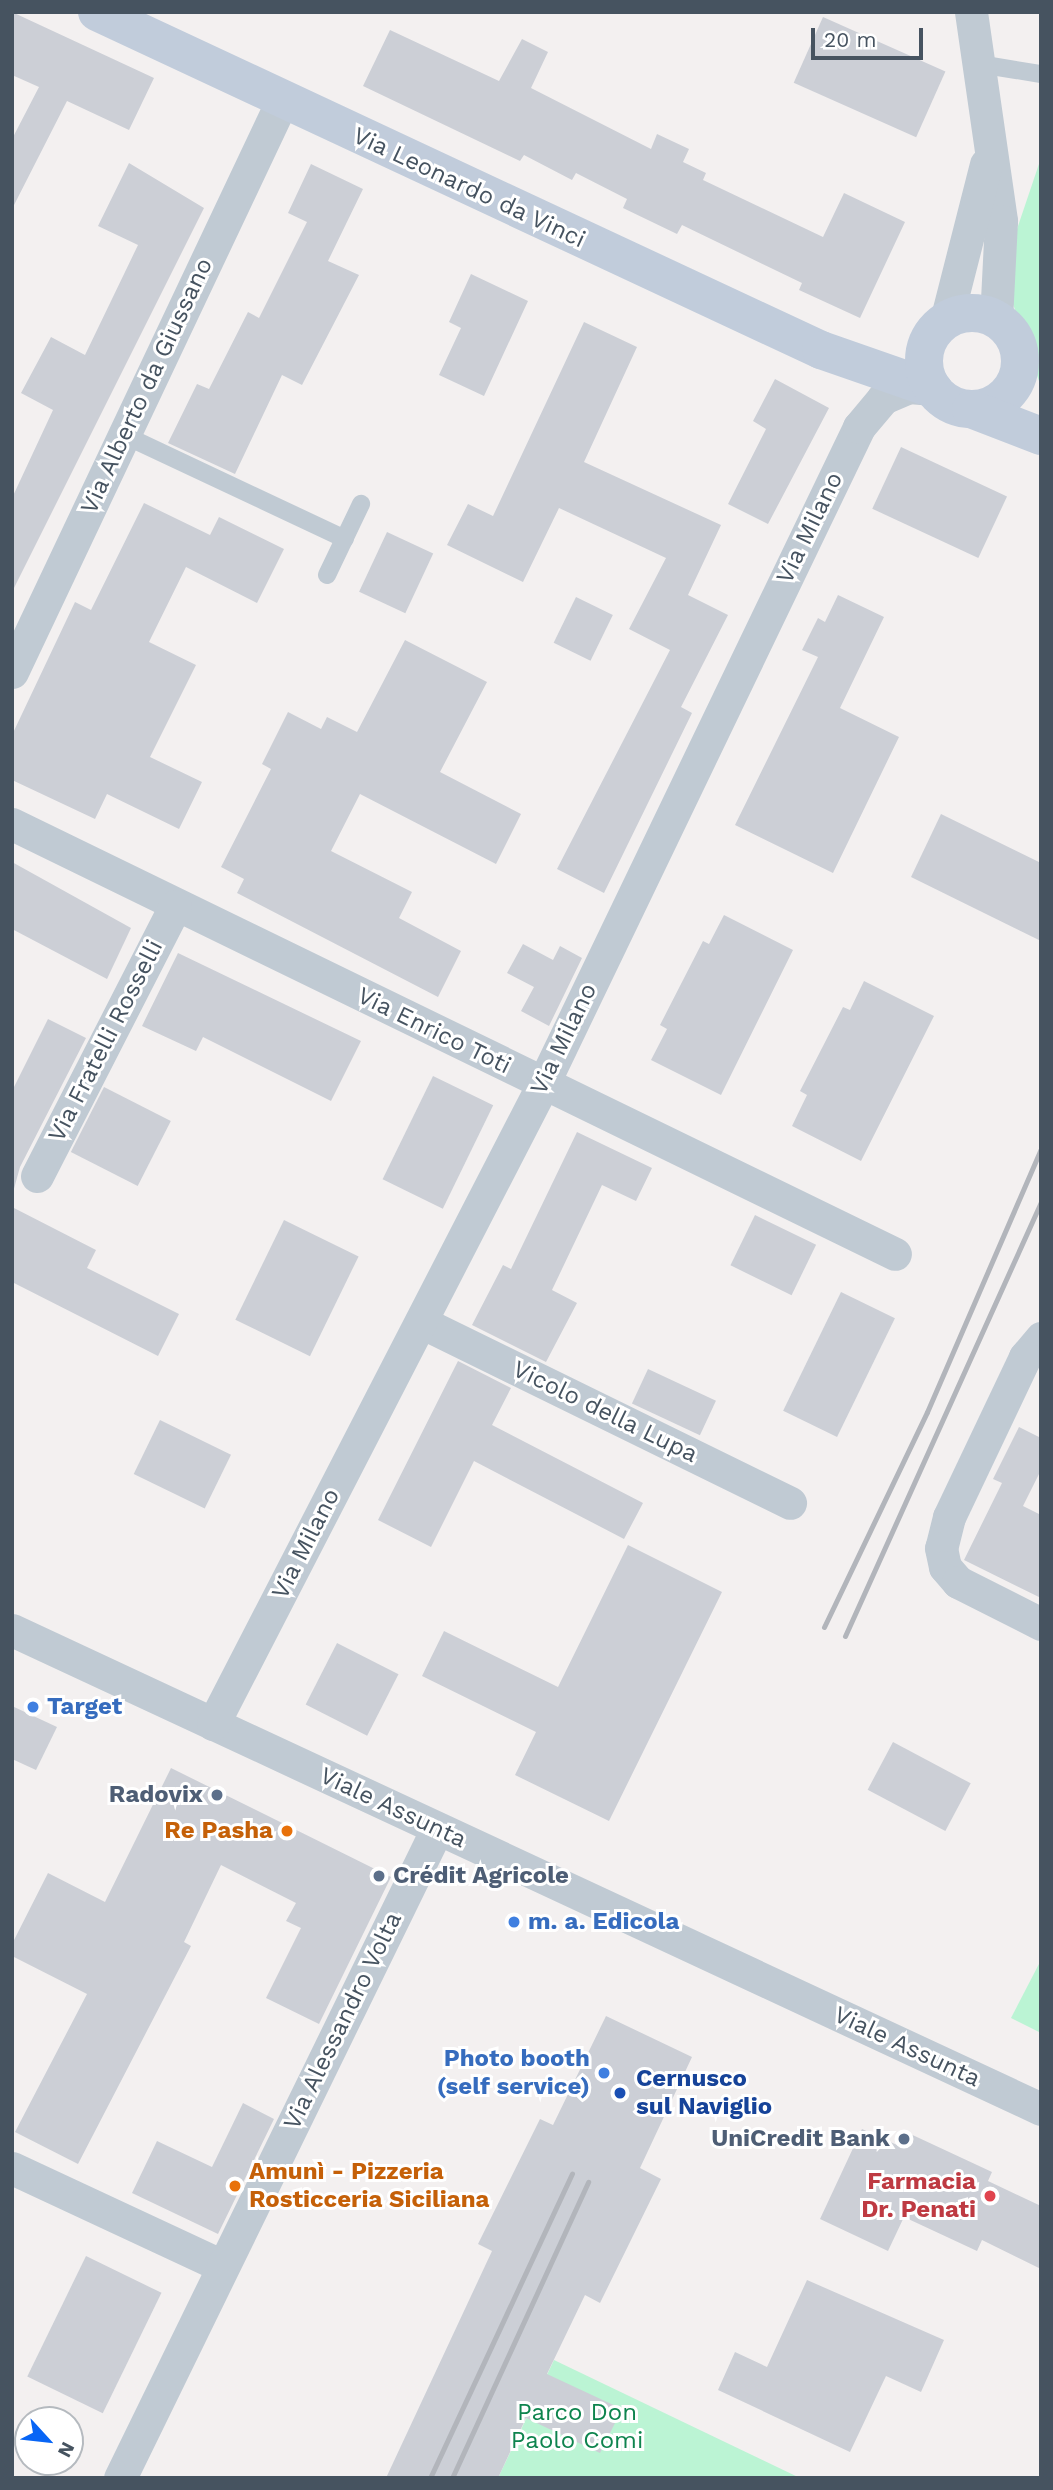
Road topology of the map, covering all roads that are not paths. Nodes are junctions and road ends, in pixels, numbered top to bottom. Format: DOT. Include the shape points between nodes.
graph roads {
  1 [pos="97,12"];
  2 [pos="971,12"];
  3 [pos="979,64"];
  4 [pos="1041,74"];
  5 [pos="282,101"];
  6 [pos="991,141"];
  7 [pos="996,320"];
  8 [pos="943,323"];
  9 [pos="845,357"];
  10 [pos="1020,364"];
  11 [pos="933,388"];
  12 [pos="1041,408"];
  13 [pos="971,409"];
  14 [pos="124,435"];
  15 [pos="1041,436"];
  16 [pos="361,504"];
  17 [pos="345,539"];
  18 [pos="327,575"];
  19 [pos="12,672"];
  20 [pos="12,824"];
  21 [pos="175,906"];
  22 [pos="543,1084"];
  23 [pos="37,1176"];
  24 [pos="894,1254"];
  25 [pos="421,1322"];
  26 [pos="1041,1338"];
  27 [pos="790,1503"];
  28 [pos="1041,1624"];
  29 [pos="12,1630"];
  30 [pos="213,1724"];
  31 [pos="437,1829"];
  32 [pos="1041,2109"];
  33 [pos="12,2168"];
  34 [pos="222,2266"];
  35 [pos="120,2478"];
  1 -- 5 [label="street, Via Leonardo da Vinci"];
  2 -- 3 [label="street"];
  3 -- 4 [label="lane"];
  3 -- 6 [label="street"];
  5 -- 9 [label="street, Via Leonardo da Vinci"];
  5 -- 14 [label="street, Via Alberto da Giussano"];
  6 -- 7 [label="street" via="1001,221"];
  6 -- 8 [label="street"];
  7 -- 8 [label="street" via="974,313"];
  7 -- 10 [label="street" via="1013,336"];
  8 -- 9 [label="street"];
  8 -- 11 [label="street" via="925,355"];
  9 -- 11 [label="street, Via Leonardo da Vinci"];
  10 -- 12 [label="street"];
  10 -- 13 [label="street" via="1004,397"];
  11 -- 13 [label="street" via="950,404"];
  11 -- 22 [label="street, Via Milano" via="909,387 883,398 859,428"];
  13 -- 15 [label="street"];
  14 -- 17 [label="lane"];
  14 -- 19 [label="street, Via Alberto da Giussano"];
  16 -- 17 [label="lane"];
  17 -- 18 [label="lane"];
  20 -- 21 [label="street, Via Enrico Toti"];
  21 -- 22 [label="street, Via Enrico Toti"];
  21 -- 23 [label="street, Via Fratelli Rosselli"];
  22 -- 24 [label="street, Via Enrico Toti"];
  22 -- 25 [label="street, Via Milano"];
  25 -- 27 [label="street, Vicolo della Lupa"];
  25 -- 30 [label="street, Via Milano"];
  26 -- 28 [label="street" via="1025,1357 960,1492 941,1548 945,1567 958,1582"];
  29 -- 30 [label="street, Viale Assunta"];
  30 -- 31 [label="street, Viale Assunta"];
  31 -- 32 [label="street, Viale Assunta"];
  31 -- 34 [label="street, Via Alessandro Volta"];
  33 -- 34 [label="street"];
  34 -- 35 [label="street, Via Alessandro Volta"];
}
